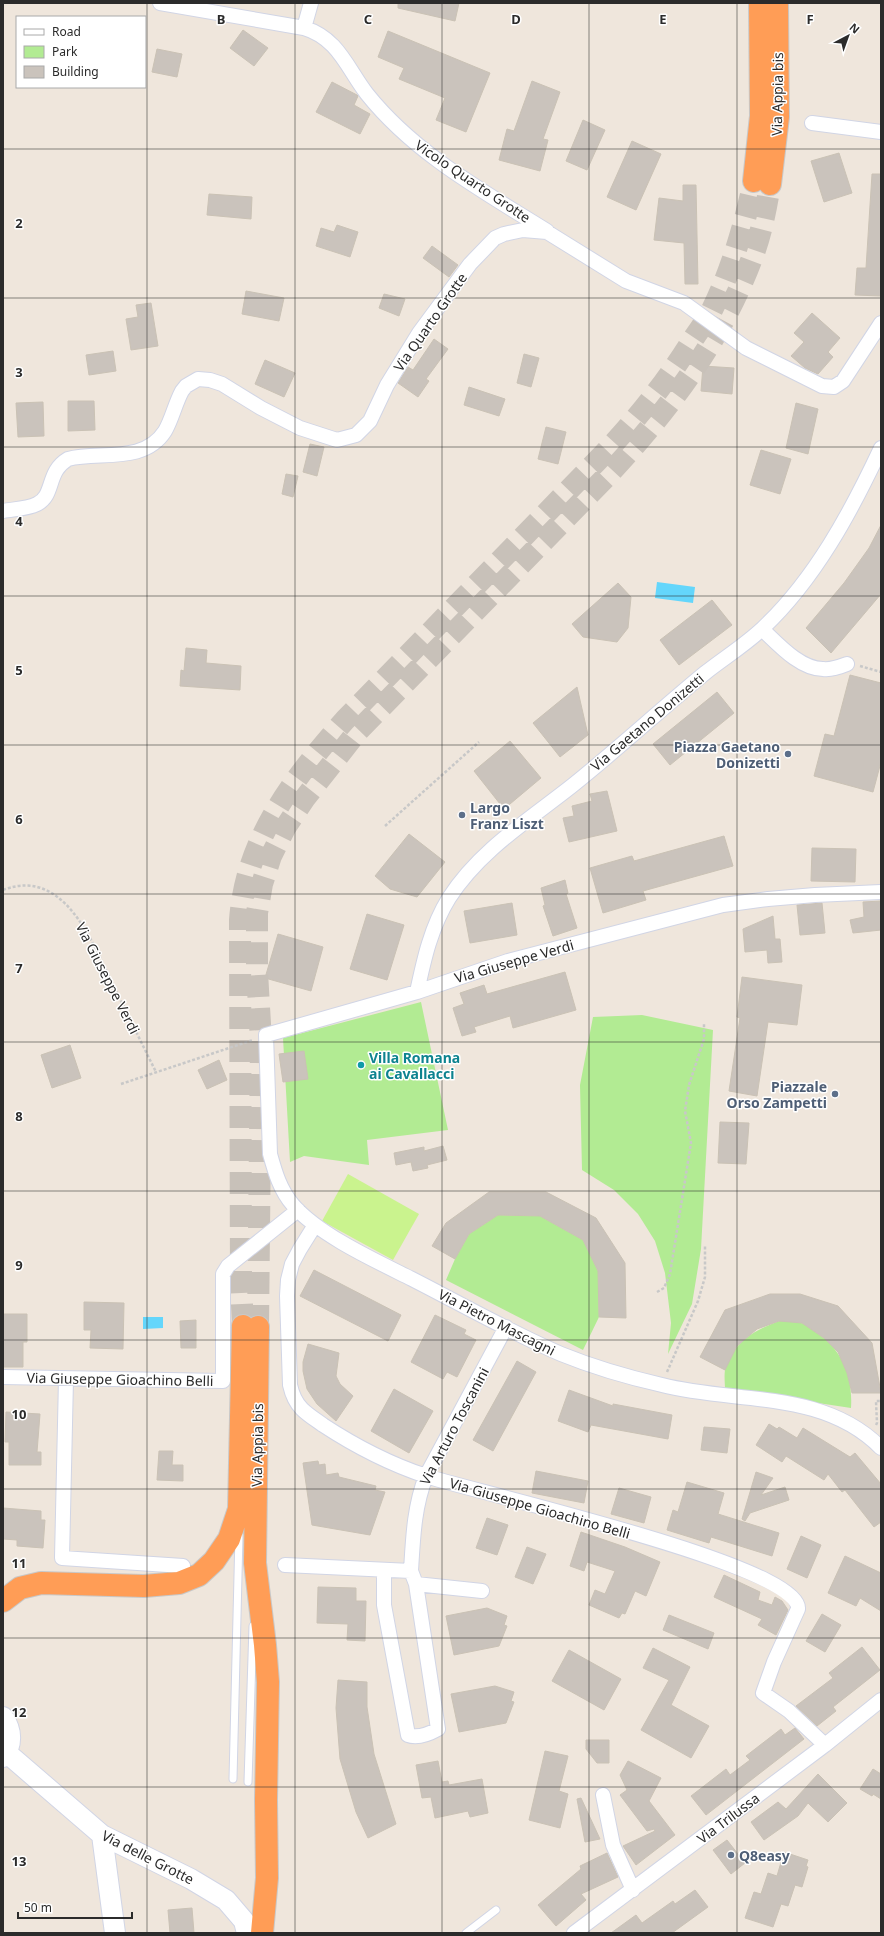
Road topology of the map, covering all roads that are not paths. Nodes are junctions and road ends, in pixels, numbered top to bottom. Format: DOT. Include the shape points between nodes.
graph roads {
  1 [pos="160,3"];
  2 [pos="311,3"];
  3 [pos="760,3"];
  4 [pos="777,3"];
  5 [pos="304,28"];
  6 [pos="812,123"];
  7 [pos="881,132"];
  8 [pos="547,232"];
  9 [pos="881,323"];
  10 [pos="881,448"];
  11 [pos="3,511"];
  12 [pos="762,629"];
  13 [pos="847,664"];
  14 [pos="881,892"];
  15 [pos="417,992"];
  16 [pos="266,1035"];
  17 [pos="298,1210"];
  18 [pos="315,1225"];
  19 [pos="506,1327"];
  20 [pos="3,1377"];
  21 [pos="66,1379"];
  22 [pos="881,1448"];
  23 [pos="426,1476"];
  24 [pos="239,1509"];
  25 [pos="255,1563"];
  26 [pos="285,1565"];
  27 [pos="183,1566"];
  28 [pos="384,1570"];
  29 [pos="414,1577"];
  30 [pos="482,1590"];
  31 [pos="3,1601"];
  32 [pos="881,1700"];
  33 [pos="3,1717"];
  34 [pos="824,1745"];
  35 [pos="5,1755"];
  36 [pos="234,1780"];
  37 [pos="248,1782"];
  38 [pos="603,1795"];
  39 [pos="102,1835"];
  40 [pos="633,1890"];
  41 [pos="496,1910"];
  42 [pos="115,1933"];
  43 [pos="247,1933"];
  44 [pos="262,1933"];
  45 [pos="466,1933"];
  46 [pos="574,1933"];
  1 -- 5 [label="street, Vicolo Quarto Grotte"];
  2 -- 5 [label="street"];
  3 -- 4 [label="highway, Via Appia bis" via="762,183 778,116"];
  5 -- 8 [label="street, Vicolo Quarto Grotte" via="330,41 371,98 414,142 459,175"];
  6 -- 7 [label="street"];
  8 -- 9 [label="street, Via Quarto Grotte" via="626,281 684,303 742,346 822,386 834,387 843,381"];
  8 -- 11 [label="street, Via Quarto Grotte" via="523,230 504,234 495,238 482,251 419,333 387,385 370,421 356,435 337,440 305,430 279,418 222,384 198,379 182,391 166,429 154,443 138,451 119,455 68,459 56,470 42,501"];
  10 -- 12 [label="street, Via Gaetano Donizetti" via="821,557 802,585"];
  12 -- 13 [label="street" via="793,656 809,666 827,669"];
  12 -- 15 [label="street, Via Gaetano Donizetti" via="705,673 479,861 456,888 438,918 425,955"];
  14 -- 15 [label="street, Via Giuseppe Verdi" via="735,902 508,961"];
  15 -- 16 [label="street, Via Giuseppe Verdi"];
  16 -- 17 [label="street, Via Pietro Mascagni" via="270,1154 280,1184"];
  17 -- 18 [label="street, Via Pietro Mascagni"];
  17 -- 21 [label="street, Via Giuseppe Gioachino Belli" via="228,1266 223,1274 223,1380"];
  18 -- 19 [label="street, Via Pietro Mascagni" via="393,1270"];
  18 -- 23 [label="street, Via Giuseppe Gioachino Belli" via="292,1264 288,1284 290,1380 294,1396 306,1413 336,1433 375,1454"];
  19 -- 22 [label="street, Via Pietro Mascagni" via="585,1363 661,1385 681,1390 768,1400 818,1410 857,1428"];
  19 -- 23 [label="street, Via Arturo Toscanini"];
  20 -- 21 [label="street, Via Giuseppe Gioachino Belli"];
  21 -- 27 [label="street" via="62,1558"];
  23 -- 29 [label="street, Via Arturo Toscanini" via="419,1495 414,1525"];
  23 -- 34 [label="street, Via Giuseppe Gioachino Belli" via="551,1509 708,1556 760,1577 788,1593 797,1602 798,1609 763,1693"];
  24 -- 25 [label="highway, Via Appia bis" via="251,1327"];
  24 -- 31 [label="highway, Via Appia bis" via="229,1539 219,1556 199,1575 189,1580 168,1585 144,1586 41,1583 20,1588"];
  24 -- 36 [label="lane"];
  25 -- 37 [label="lane"];
  25 -- 44 [label="highway, Via Appia bis" via="268,1682 267,1878"];
  26 -- 28 [label="street"];
  28 -- 29 [label="street"];
  28 -- 29 [label="street, Via Arturo Toscanini" via="384,1605 408,1735 415,1737 438,1729"];
  29 -- 30 [label="street"];
  32 -- 34 [label="street, Via Trilussa"];
  33 -- 35 [label="street, Via delle Grotte" via="11,1733"];
  34 -- 40 [label="street, Via Trilussa"];
  35 -- 39 [label="street, Via delle Grotte"];
  38 -- 40 [label="street" via="613,1845"];
  39 -- 42 [label="street"];
  39 -- 43 [label="street, Via delle Grotte" via="218,1894 244,1921"];
  40 -- 46 [label="street, Via Trilussa"];
  41 -- 45 [label="lane"];
}
